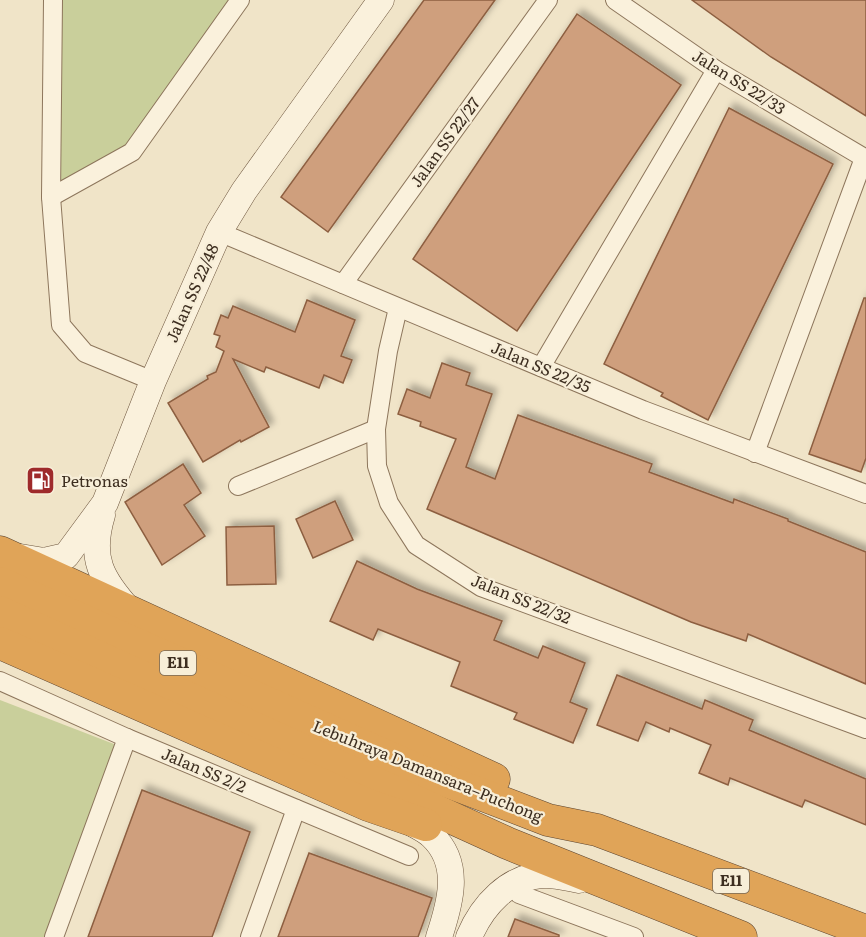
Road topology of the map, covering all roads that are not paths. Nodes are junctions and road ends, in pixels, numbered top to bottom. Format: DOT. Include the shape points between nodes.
graph roads {
  1 [pos="52,0"];
  2 [pos="240,0"];
  3 [pos="381,0"];
  4 [pos="548,0"];
  5 [pos="615,0"];
  6 [pos="716,70"];
  7 [pos="865,159"];
  8 [pos="51,197"];
  9 [pos="219,232"];
  10 [pos="343,284"];
  11 [pos="399,308"];
  12 [pos="541,367"];
  13 [pos="153,381"];
  14 [pos="376,429"];
  15 [pos="755,453"];
  16 [pos="238,486"];
  17 [pos="866,494"];
  18 [pos="105,503"];
  19 [pos="4,564"];
  20 [pos="0,612"];
  21 [pos="132,613"];
  22 [pos="0,643"];
  23 [pos="0,681"];
  24 [pos="866,729"];
  25 [pos="127,738"];
  26 [pos="351,757"];
  27 [pos="296,808"];
  28 [pos="409,821"];
  29 [pos="597,830"];
  30 [pos="507,843"];
  31 [pos="409,856"];
  32 [pos="603,884"];
  33 [pos="519,894"];
  34 [pos="866,931"];
  35 [pos="54,937"];
  36 [pos="250,937"];
  37 [pos="439,937"];
  38 [pos="469,937"];
  39 [pos="634,937"];
  40 [pos="741,937"];
  1 -- 8 [label="street"];
  2 -- 8 [label="street" via="132,152"];
  3 -- 9 [label="street, Jalan SS 22/48"];
  4 -- 10 [label="street, Jalan SS 22/27"];
  5 -- 6 [label="street, Jalan SS 22/33"];
  6 -- 7 [label="street, Jalan SS 22/33"];
  6 -- 12 [label="street"];
  7 -- 15 [label="street"];
  8 -- 13 [label="street" via="62,325 85,354"];
  9 -- 10 [label="street, Jalan SS 22/35"];
  9 -- 13 [label="street, Jalan SS 22/48"];
  10 -- 11 [label="street, Jalan SS 22/35"];
  11 -- 12 [label="street, Jalan SS 22/35"];
  11 -- 14 [label="street, Jalan SS 22/32"];
  12 -- 15 [label="street, Jalan SS 22/35"];
  13 -- 18 [label="street, Jalan SS 22/48"];
  14 -- 16 [label="street"];
  14 -- 24 [label="street, Jalan SS 22/32" via="377,466 389,503 416,545 481,587"];
  15 -- 17 [label="street, Jalan SS 22/35"];
  18 -- 19 [label="street, Jalan SS 22/48" via="66,556"];
  18 -- 21 [label="street" via="96,542 97,560 105,581"];
  19 -- 21 [label="highway"];
  19 -- 26 [label="highway, Lebuhraya Damansara–Puchong / E11"];
  20 -- 26 [label="highway, Lebuhraya Damansara–Puchong / E11"];
  21 -- 29 [label="highway" via="529,794"];
  22 -- 28 [label="highway"];
  23 -- 25 [label="street, Jalan SS 2/2"];
  25 -- 27 [label="street, Jalan SS 2/2"];
  25 -- 35 [label="street"];
  26 -- 29 [label="highway, Lebuhraya Damansara–Puchong / E11" via="537,816"];
  26 -- 30 [label="highway, Lebuhraya Damansara–Puchong / E11"];
  27 -- 31 [label="street, Jalan SS 2/2"];
  27 -- 36 [label="street"];
  28 -- 30 [label="highway"];
  28 -- 37 [label="street" via="432,836 451,869 452,888"];
  29 -- 34 [label="highway, Lebuhraya Damansara–Puchong / E11"];
  30 -- 32 [label="highway, Lebuhraya Damansara–Puchong / E11"];
  32 -- 38 [label="street" via="545,875 524,879 501,891 477,916"];
  32 -- 40 [label="highway, Lebuhraya Damansara–Puchong / E11"];
  33 -- 39 [label="street"];
}
